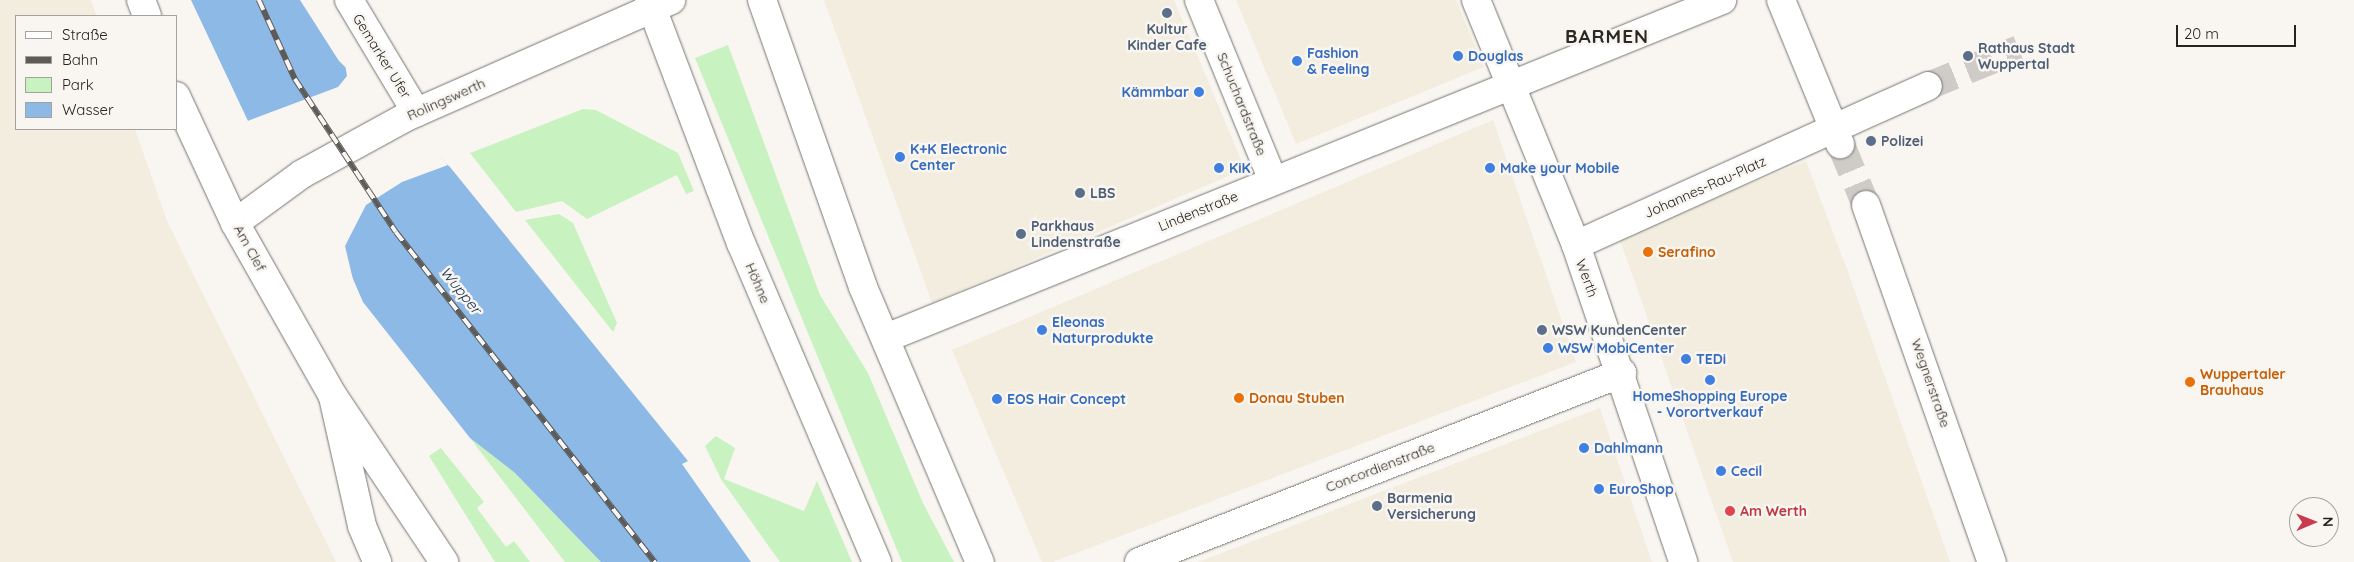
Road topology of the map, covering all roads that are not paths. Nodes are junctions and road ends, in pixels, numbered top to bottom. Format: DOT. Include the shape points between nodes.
graph roads {
  1 [pos="141,0"];
  2 [pos="762,0"];
  3 [pos="1199,0"];
  4 [pos="1476,0"];
  5 [pos="1722,0"];
  6 [pos="1781,0"];
  7 [pos="658,4"];
  8 [pos="354,11"];
  9 [pos="147,15"];
  10 [pos="1928,86"];
  11 [pos="1512,88"];
  12 [pos="178,100"];
  13 [pos="411,114"];
  14 [pos="1841,145"];
  15 [pos="1273,180"];
  16 [pos="1866,205"];
  17 [pos="235,223"];
  18 [pos="1576,245"];
  19 [pos="886,338"];
  20 [pos="1622,373"];
  21 [pos="333,396"];
  22 [pos="377,562"];
  23 [pos="444,562"];
  24 [pos="877,562"];
  25 [pos="980,562"];
  26 [pos="1139,562"];
  27 [pos="1683,562"];
  28 [pos="1992,562"];
  1 -- 9 [label="street"];
  2 -- 19 [label="street"];
  3 -- 15 [label="street, Schuchardstraße"];
  4 -- 11 [label="street, Werth"];
  5 -- 11 [label="street"];
  6 -- 14 [label="street"];
  7 -- 13 [label="street, Rolingswerth"];
  7 -- 24 [label="street, Höhne" via="741,243"];
  8 -- 13 [label="street, Gemarker Ufer"];
  10 -- 18 [label="street, Johannes-Rau-Platz"];
  11 -- 15 [label="street, Lindenstraße"];
  11 -- 18 [label="street, Werth"];
  12 -- 17 [label="street, Am Clef"];
  13 -- 17 [label="street, Rolingswerth" via="302,174"];
  15 -- 19 [label="street, Lindenstraße"];
  16 -- 28 [label="street, Wegnerstraße"];
  17 -- 21 [label="street, Am Clef"];
  18 -- 20 [label="street, Werth"];
  19 -- 25 [label="street"];
  20 -- 26 [label="street, Concordienstraße"];
  20 -- 27 [label="street, Werth"];
  21 -- 22 [label="street, Am Clef" via="362,526"];
  21 -- 23 [label="street, Am Clef"];
}
